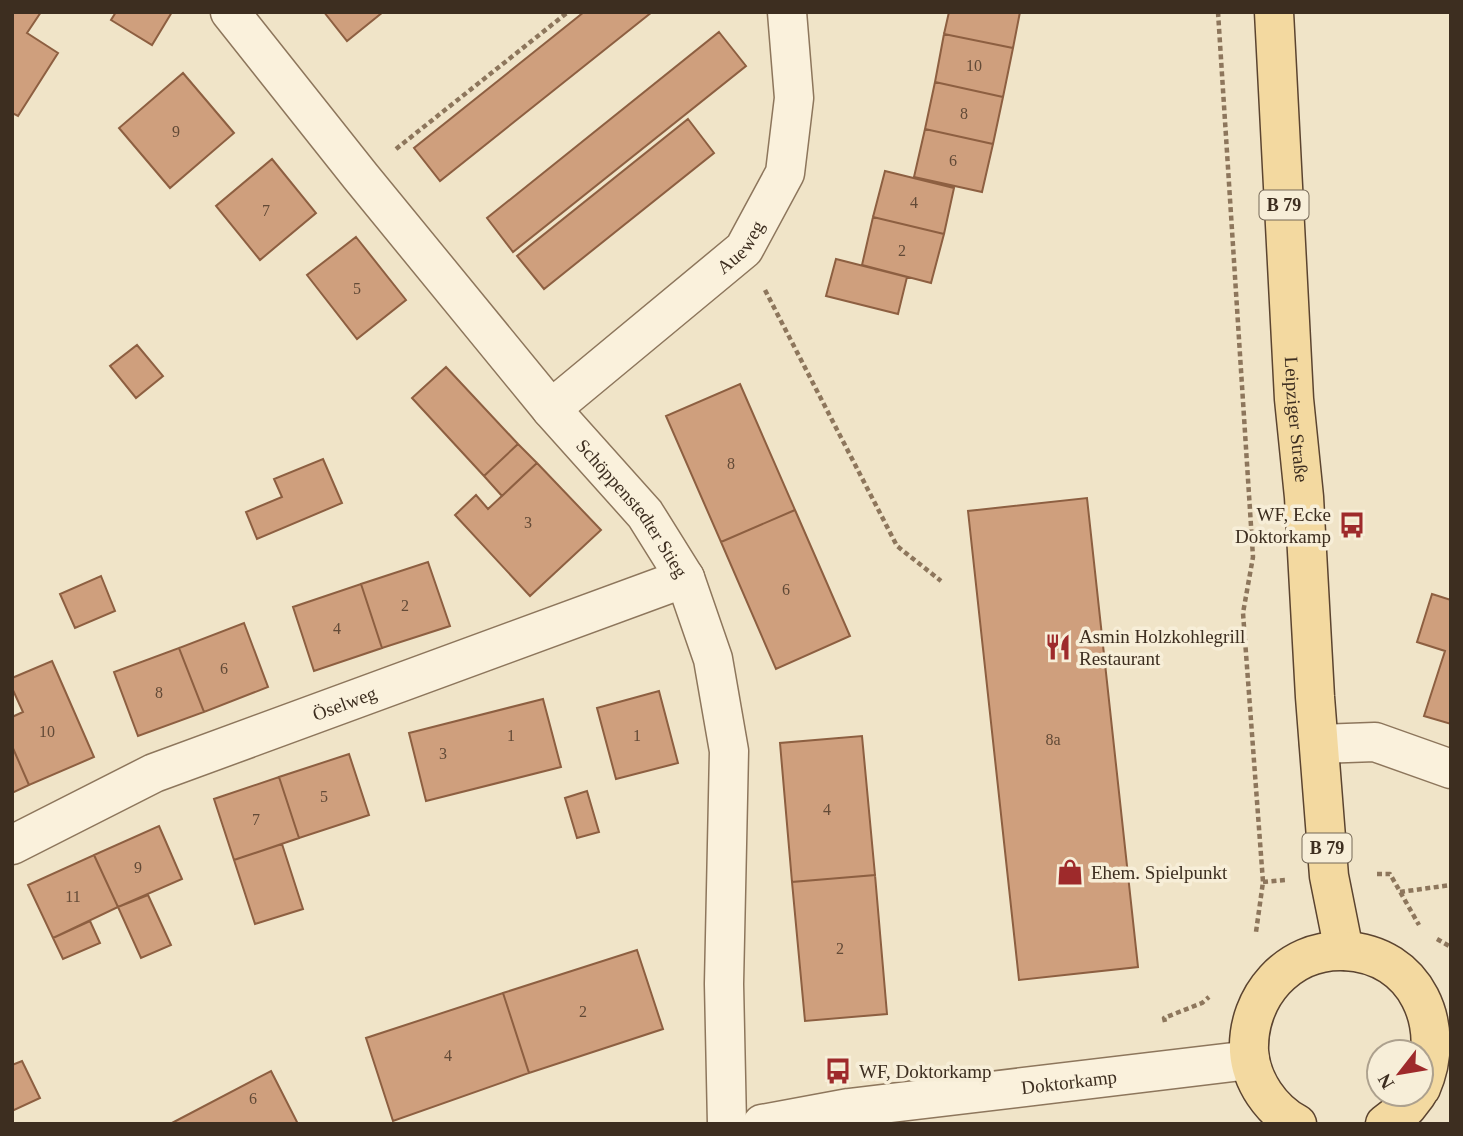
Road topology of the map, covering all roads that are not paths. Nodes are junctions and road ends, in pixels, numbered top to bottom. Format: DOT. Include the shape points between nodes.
graph roads {
  1 [pos="230,12"];
  2 [pos="787,12"];
  3 [pos="1274,12"];
  4 [pos="551,409"];
  5 [pos="685,578"];
  6 [pos="1319,744"];
  7 [pos="1451,769"];
  8 [pos="12,845"];
  9 [pos="1344,951"];
  10 [pos="1441,1025"];
  11 [pos="1435,1044"];
  12 [pos="1250,1060"];
  13 [pos="1406,1108"];
  14 [pos="727,1124"];
  15 [pos="762,1124"];
  16 [pos="1297,1124"];
  17 [pos="1385,1124"];
  1 -- 4 [label="street, Schöppenstedter Stieg"];
  2 -- 4 [label="street, Aueweg" via="794,98 785,173 744,249"];
  3 -- 6 [label="main road, Leipziger Straße / B 79" via="1294,399"];
  4 -- 5 [label="street, Schöppenstedter Stieg" via="645,514"];
  5 -- 8 [label="street, Öselweg" via="154,773"];
  5 -- 14 [label="street, Schöppenstedter Stieg" via="713,659 729,751 724,984"];
  6 -- 7 [label="street" via="1376,742"];
  6 -- 9 [label="main road, Leipziger Straße / B 79" via="1329,876"];
  9 -- 10 [label="main road" via="1384,962 1401,974"];
  9 -- 12 [label="main road" via="1316,954 1291,965 1271,983 1256,1006 1249,1033"];
  10 -- 11 [label="main road"];
  12 -- 15 [label="street, Doktorkamp" via="849,1108"];
  12 -- 16 [label="main road" via="1270,1101"];
  13 -- 17 [label="main road"];
}
